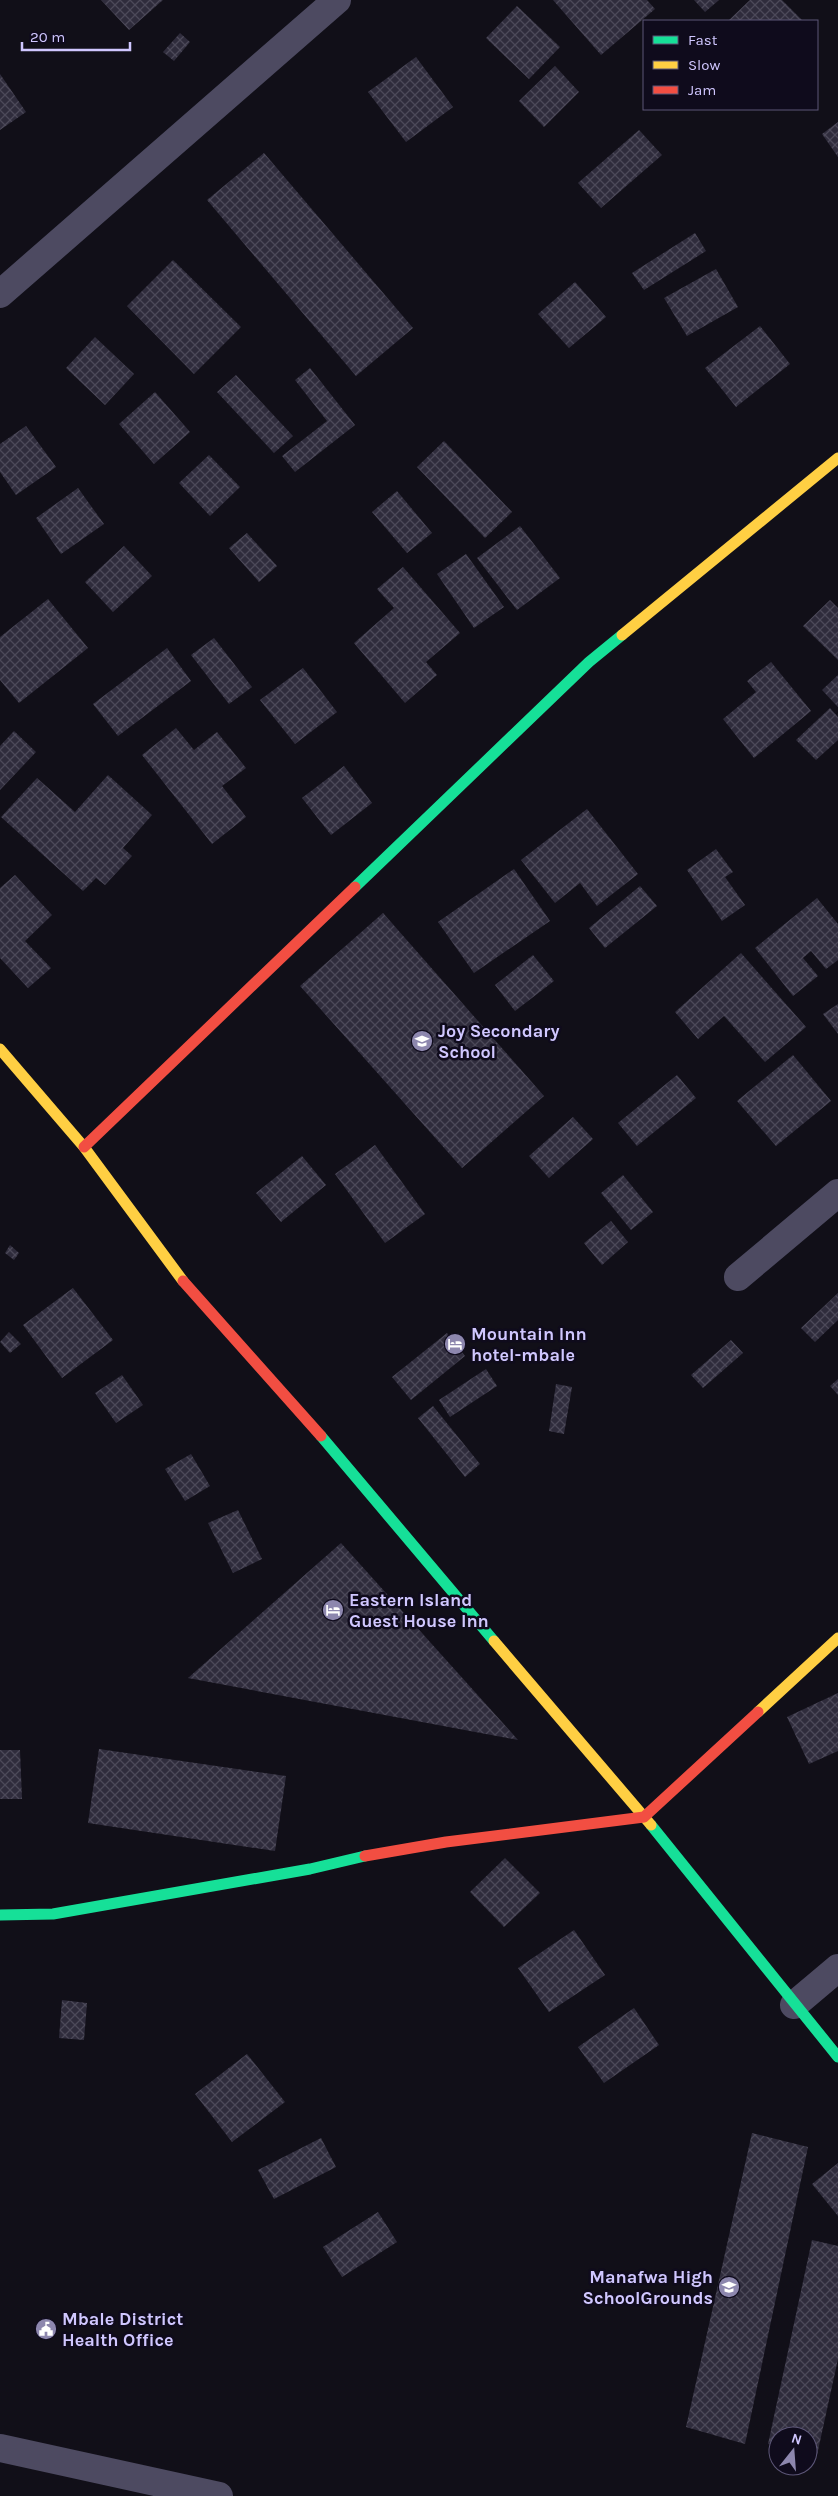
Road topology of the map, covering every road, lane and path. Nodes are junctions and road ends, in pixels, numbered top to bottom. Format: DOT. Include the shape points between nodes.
graph roads {
  1 [pos="337,0"];
  2 [pos="0,294"];
  3 [pos="838,458"];
  4 [pos="0,1050"];
  5 [pos="84,1148"];
  6 [pos="838,1193"];
  7 [pos="738,1277"];
  8 [pos="838,1638"];
  9 [pos="644,1817"];
  10 [pos="0,1915"];
  11 [pos="838,1968"];
  12 [pos="794,2005"];
  13 [pos="838,2057"];
  14 [pos="0,2448"];
  15 [pos="219,2496"];
  1 -- 2 [label="street"];
  3 -- 5 [label="street" via="589,662"];
  4 -- 5 [label="street"];
  5 -- 9 [label="street" via="194,1296 302,1414"];
  6 -- 7 [label="street"];
  8 -- 9 [label="street"];
  9 -- 10 [label="street" via="380,1853 310,1869 63,1913"];
  9 -- 12 [label="street"];
  11 -- 12 [label="street"];
  12 -- 13 [label="street"];
  14 -- 15 [label="street"];
}
